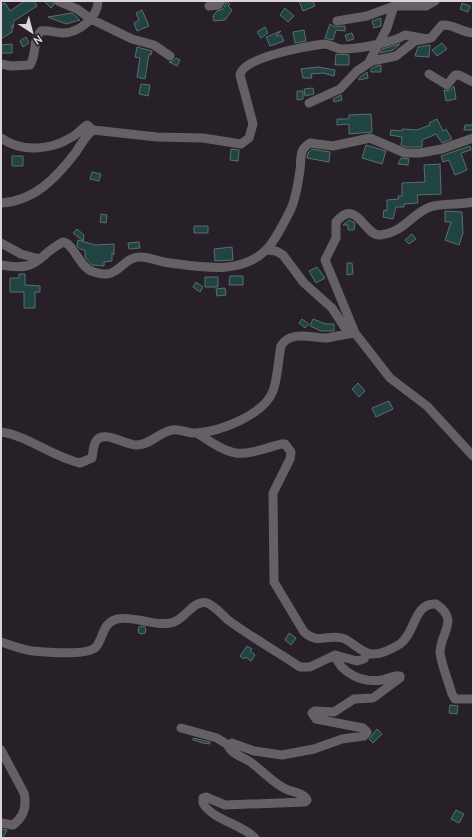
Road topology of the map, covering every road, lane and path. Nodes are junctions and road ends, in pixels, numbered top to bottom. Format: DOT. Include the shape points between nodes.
graph roads {
  1 [pos="58,1"];
  2 [pos="98,1"];
  3 [pos="221,1"];
  4 [pos="435,1"];
  5 [pos="209,6"];
  6 [pos="394,6"];
  7 [pos="91,19"];
  8 [pos="336,21"];
  9 [pos="473,33"];
  10 [pos="427,39"];
  11 [pos="378,43"];
  12 [pos="170,56"];
  13 [pos="369,62"];
  14 [pos="1,64"];
  15 [pos="428,74"];
  16 [pos="473,82"];
  17 [pos="309,102"];
  18 [pos="93,130"];
  19 [pos="1,138"];
  20 [pos="473,138"];
  21 [pos="473,202"];
  22 [pos="1,203"];
  23 [pos="1,243"];
  24 [pos="266,250"];
  25 [pos="40,259"];
  26 [pos="1,265"];
  27 [pos="352,333"];
  28 [pos="1,432"];
  29 [pos="197,433"];
  30 [pos="473,456"];
  31 [pos="1,642"];
  32 [pos="367,653"];
  33 [pos="335,655"];
  34 [pos="473,699"];
  35 [pos="181,728"];
  36 [pos="228,745"];
  37 [pos="1,750"];
  38 [pos="1,823"];
  39 [pos="255,838"];
  1 -- 7 [label="street" via="80,10"];
  2 -- 7 [label="street" via="97,10"];
  3 -- 5 [label="street" via="218,6"];
  4 -- 6 [label="street" via="420,7"];
  6 -- 8 [label="street" via="368,16"];
  6 -- 11 [label="street" via="388,28"];
  7 -- 12 [label="street" via="132,39 150,43"];
  7 -- 14 [label="street" via="67,32 41,31 37,36 30,65"];
  9 -- 10 [label="street" via="462,32 444,24"];
  10 -- 11 [label="street" via="405,35"];
  10 -- 13 [label="street" via="415,41 396,56"];
  11 -- 13 [label="street"];
  11 -- 18 [label="street" via="343,49 328,44 317,45 265,57 246,65 240,72 240,78 253,124 249,138 241,144 203,138 145,136"];
  13 -- 17 [label="street" via="340,89"];
  15 -- 16 [label="street" via="447,84 455,75"];
  18 -- 19 [label="street" via="87,126 74,136 43,148 19,146"];
  18 -- 22 [label="street" via="62,169 40,190 18,200"];
  20 -- 24 [label="street" via="442,149 420,153 406,153 370,138 333,146 310,143 302,152 299,180 291,208"];
  21 -- 27 [label="street" via="431,207 399,230 380,235 372,233 357,216 350,214 336,222 336,238 325,264"];
  23 -- 25 [label="street" via="21,254"];
  24 -- 25 [label="street" via="251,260 223,268 136,258 118,270 106,274 85,268 67,242 59,243"];
  24 -- 27 [label="street" via="283,255 304,284 332,308"];
  25 -- 26 [label="street" via="29,266"];
  27 -- 29 [label="street" via="327,338 294,336 284,341 273,391 265,404 239,421"];
  27 -- 30 [label="street" via="390,378 427,406"];
  28 -- 29 [label="street" via="17,436 54,455 80,463 92,458 95,442 100,437 138,445 148,443 173,429"];
  29 -- 32 [label="street" via="231,453 246,454 281,444 288,447 291,452 290,459 273,493 274,582 304,632 310,637 341,638"];
  31 -- 33 [label="street" via="32,651 86,652 96,647 103,630 112,620 124,618 145,622 172,622 203,602 209,603 228,620 300,667 310,667"];
  32 -- 33 [label="street" via="364,659 357,661"];
  32 -- 34 [label="street" via="385,652 400,644 407,638 420,611 426,606 436,604 445,610 449,619 440,652 452,694 456,699"];
  33 -- 36 [label="street" via="341,667 369,681 400,676 397,682 372,699 354,699 334,712 312,713 316,718 363,728 367,732 366,735 282,755 254,751 232,743"];
  35 -- 36 [label="street" via="217,738"];
  36 -- 39 [label="street" via="230,750 253,764 272,781 304,796 307,800 282,804 225,805 203,798 203,803 209,809 233,825 245,829"];
  37 -- 38 [label="street" via="26,800 20,820 13,825"];
}
